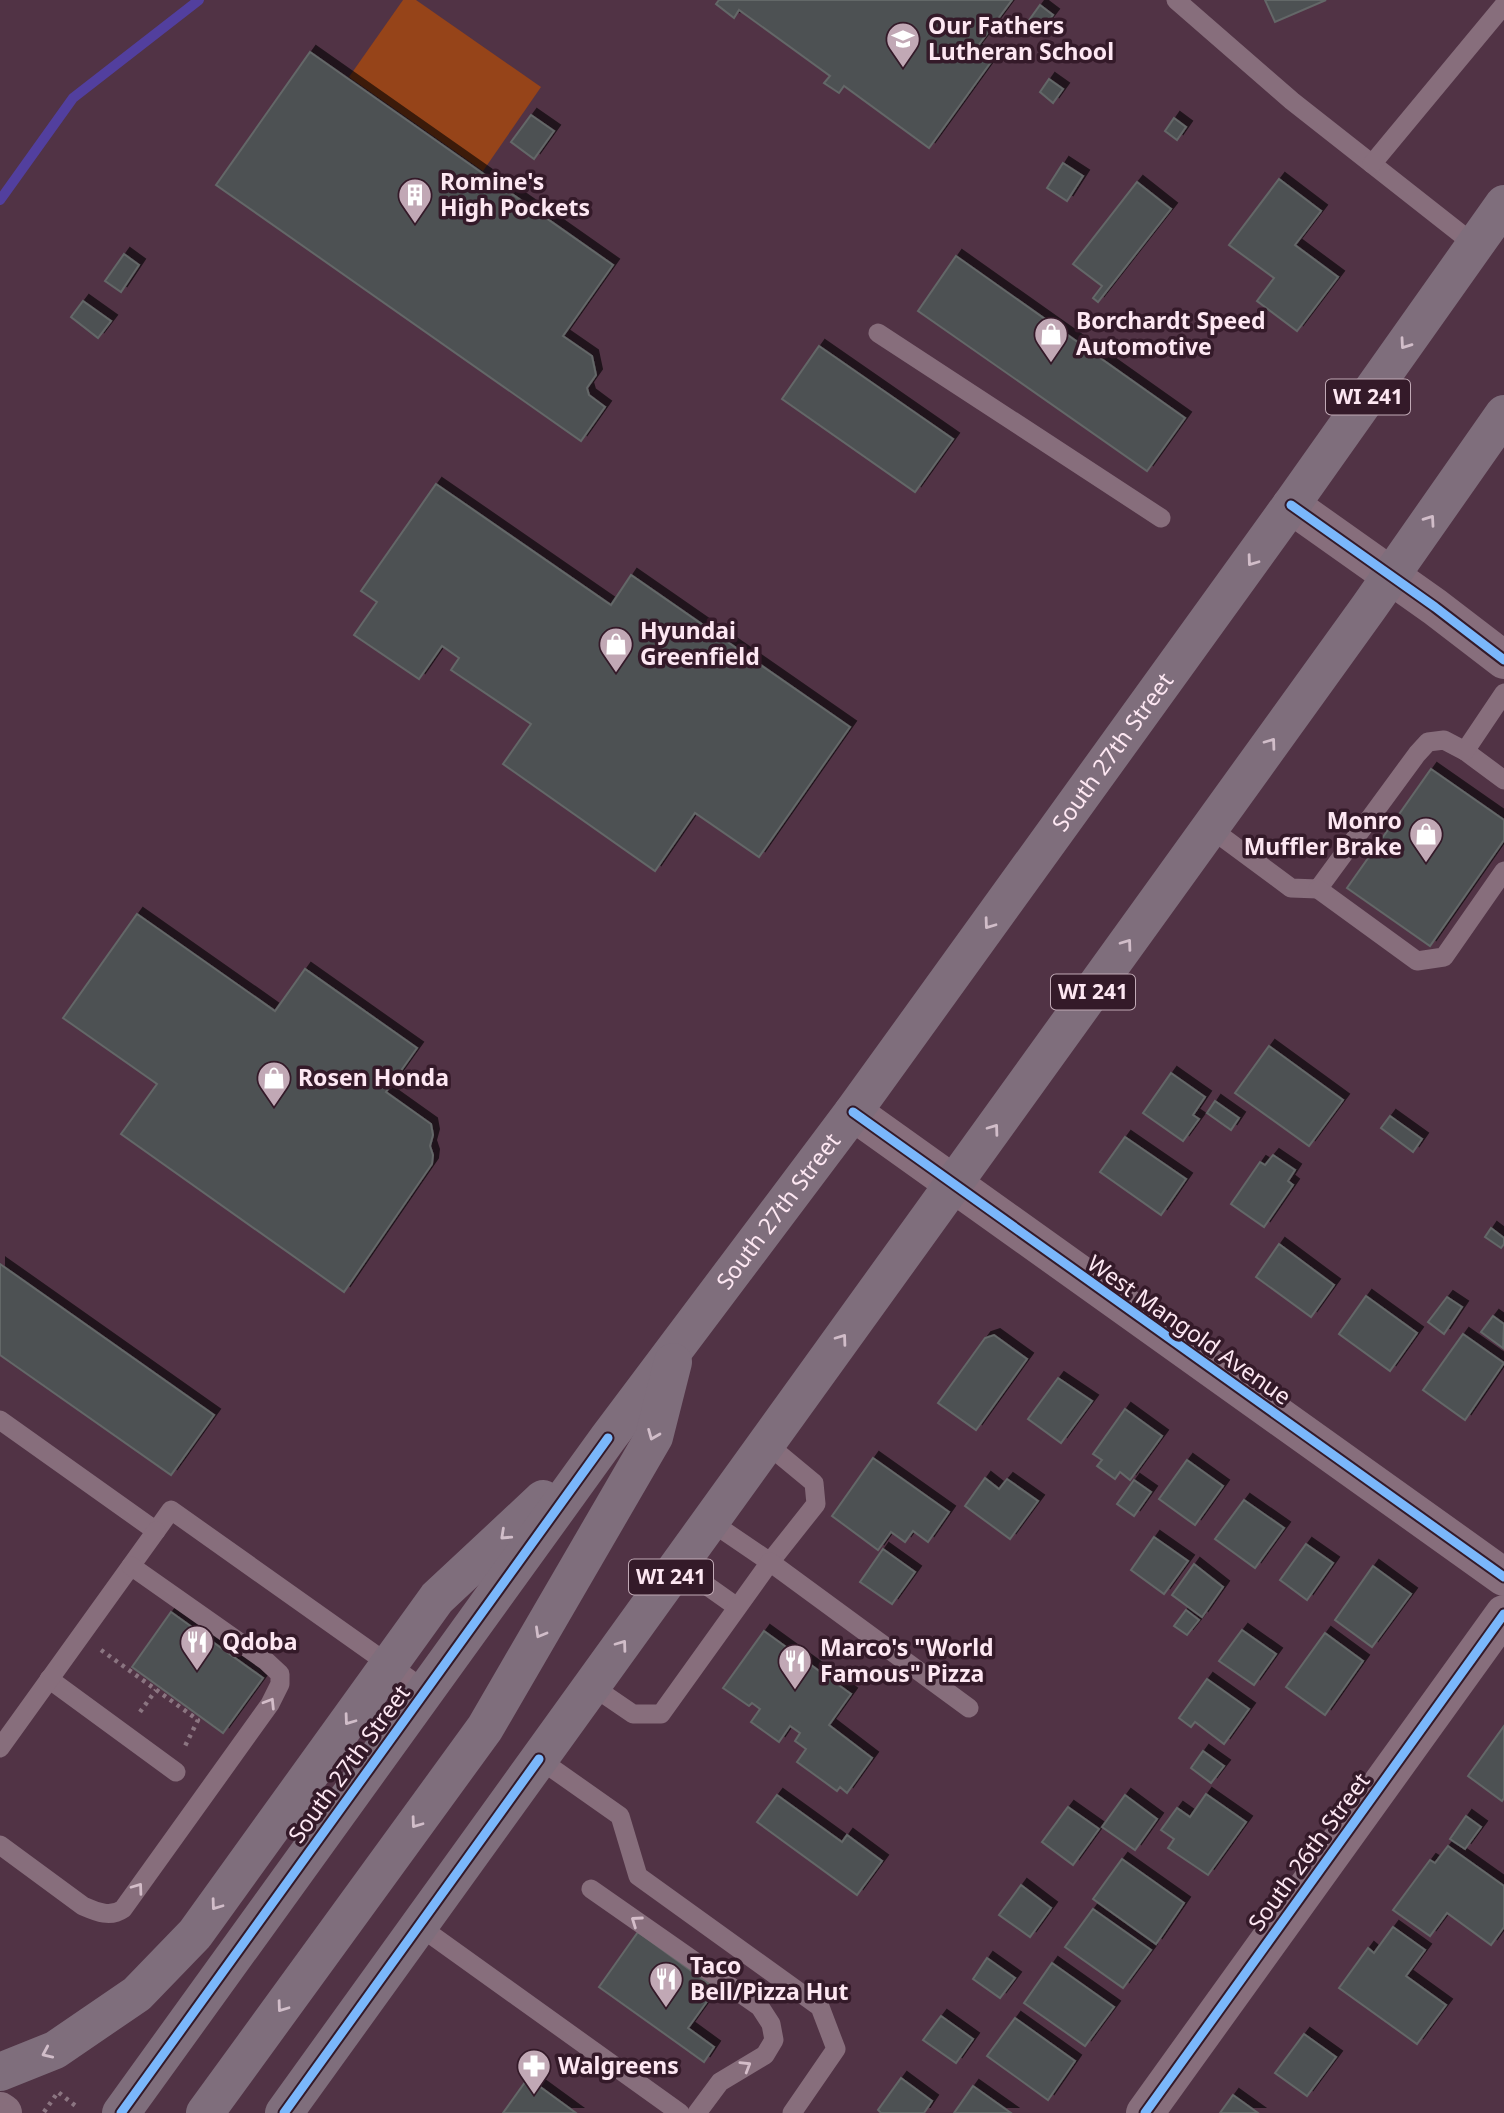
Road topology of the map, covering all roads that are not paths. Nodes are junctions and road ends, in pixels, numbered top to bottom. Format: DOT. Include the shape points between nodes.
graph roads {
  1 [pos="1176,0"];
  2 [pos="1504,5"];
  3 [pos="1372,164"];
  4 [pos="1504,204"];
  5 [pos="1475,245"];
  6 [pos="878,333"];
  7 [pos="1504,414"];
  8 [pos="1292,505"];
  9 [pos="1161,518"];
  10 [pos="1391,576"];
  11 [pos="1504,660"];
  12 [pos="1504,693"];
  13 [pos="1465,751"];
  14 [pos="1504,780"];
  15 [pos="1210,828"];
  16 [pos="1504,872"];
  17 [pos="1318,889"];
  18 [pos="853,1112"];
  19 [pos="954,1185"];
  20 [pos="677,1346"];
  21 [pos="0,1420"];
  22 [pos="608,1438"];
  23 [pos="767,1444"];
  24 [pos="711,1522"];
  25 [pos="156,1531"];
  26 [pos="770,1562"];
  27 [pos="131,1566"];
  28 [pos="679,1566"];
  29 [pos="1504,1577"];
  30 [pos="737,1607"];
  31 [pos="1504,1614"];
  32 [pos="388,1665"];
  33 [pos="49,1679"];
  34 [pos="593,1686"];
  35 [pos="425,1690"];
  36 [pos="969,1708"];
  37 [pos="0,1748"];
  38 [pos="539,1759"];
  39 [pos="176,1772"];
  40 [pos="0,1846"];
  41 [pos="591,1889"];
  42 [pos="419,1926"];
  43 [pos="0,2072"];
  44 [pos="121,2113"];
  45 [pos="205,2113"];
  46 [pos="284,2113"];
  47 [pos="680,2113"];
  48 [pos="697,2113"];
  49 [pos="792,2113"];
  50 [pos="1145,2113"];
  1 -- 3 [label="lane"];
  2 -- 3 [label="lane"];
  3 -- 5 [label="lane"];
  4 -- 5 [label="main road, South 27th Street / WI 241"];
  5 -- 8 [label="main road, South 27th Street / WI 241, one-way"];
  6 -- 9 [label="lane"];
  10 -- 7 [label="main road, WI 241, one-way"];
  8 -- 10 [label="street"];
  8 -- 18 [label="main road, South 27th Street / WI 241, one-way"];
  10 -- 11 [label="street"];
  15 -- 10 [label="main road, WI 241, one-way"];
  12 -- 13 [label="lane"];
  13 -- 14 [label="lane"];
  13 -- 17 [label="lane" via="1444,740 1428,742"];
  15 -- 17 [label="lane" via="1291,888"];
  19 -- 15 [label="main road, WI 241, one-way"];
  16 -- 17 [label="lane" via="1444,957 1417,961"];
  18 -- 19 [label="street, West Mangold Avenue"];
  18 -- 20 [label="main road, South 27th Street / WI 241"];
  23 -- 19 [label="main road, WI 241, one-way"];
  19 -- 29 [label="street, West Mangold Avenue"];
  20 -- 22 [label="main road, South 27th Street / WI 241"];
  20 -- 45 [label="main road, one-way" via="654,1437 485,1728"];
  21 -- 25 [label="lane"];
  22 -- 32 [label="main road, one-way" via="437,1598"];
  22 -- 35 [label="main road, South 27th Street / WI 241"];
  23 -- 24 [label="main road, WI 241"];
  23 -- 26 [label="lane" via="814,1483 816,1504"];
  24 -- 26 [label="lane"];
  24 -- 28 [label="main road, WI 241"];
  25 -- 27 [label="lane"];
  25 -- 32 [label="lane" via="172,1510"];
  26 -- 30 [label="lane"];
  26 -- 36 [label="lane"];
  27 -- 33 [label="lane"];
  40 -- 27 [label="lane, one-way" via="83,1906 109,1914 124,1909 280,1684 280,1674 266,1661"];
  28 -- 30 [label="lane"];
  34 -- 28 [label="main road, WI 241, one-way"];
  30 -- 34 [label="lane" via="661,1714 634,1714"];
  31 -- 50 [label="street, South 26th Street"];
  32 -- 35 [label="lane"];
  32 -- 43 [label="main road, one-way" via="195,1934 137,1994 55,2050"];
  33 -- 37 [label="lane"];
  33 -- 39 [label="lane"];
  34 -- 38 [label="main road, WI 241"];
  35 -- 44 [label="main road, South 27th Street / WI 241"];
  38 -- 42 [label="main road, WI 241"];
  38 -- 49 [label="lane" via="620,1816 638,1876 820,2007 836,2049"];
  48 -- 41 [label="lane, one-way" via="720,2082 765,2055 775,2040 771,2024 760,2007"];
  42 -- 46 [label="main road, WI 241"];
  42 -- 47 [label="lane"];
}
